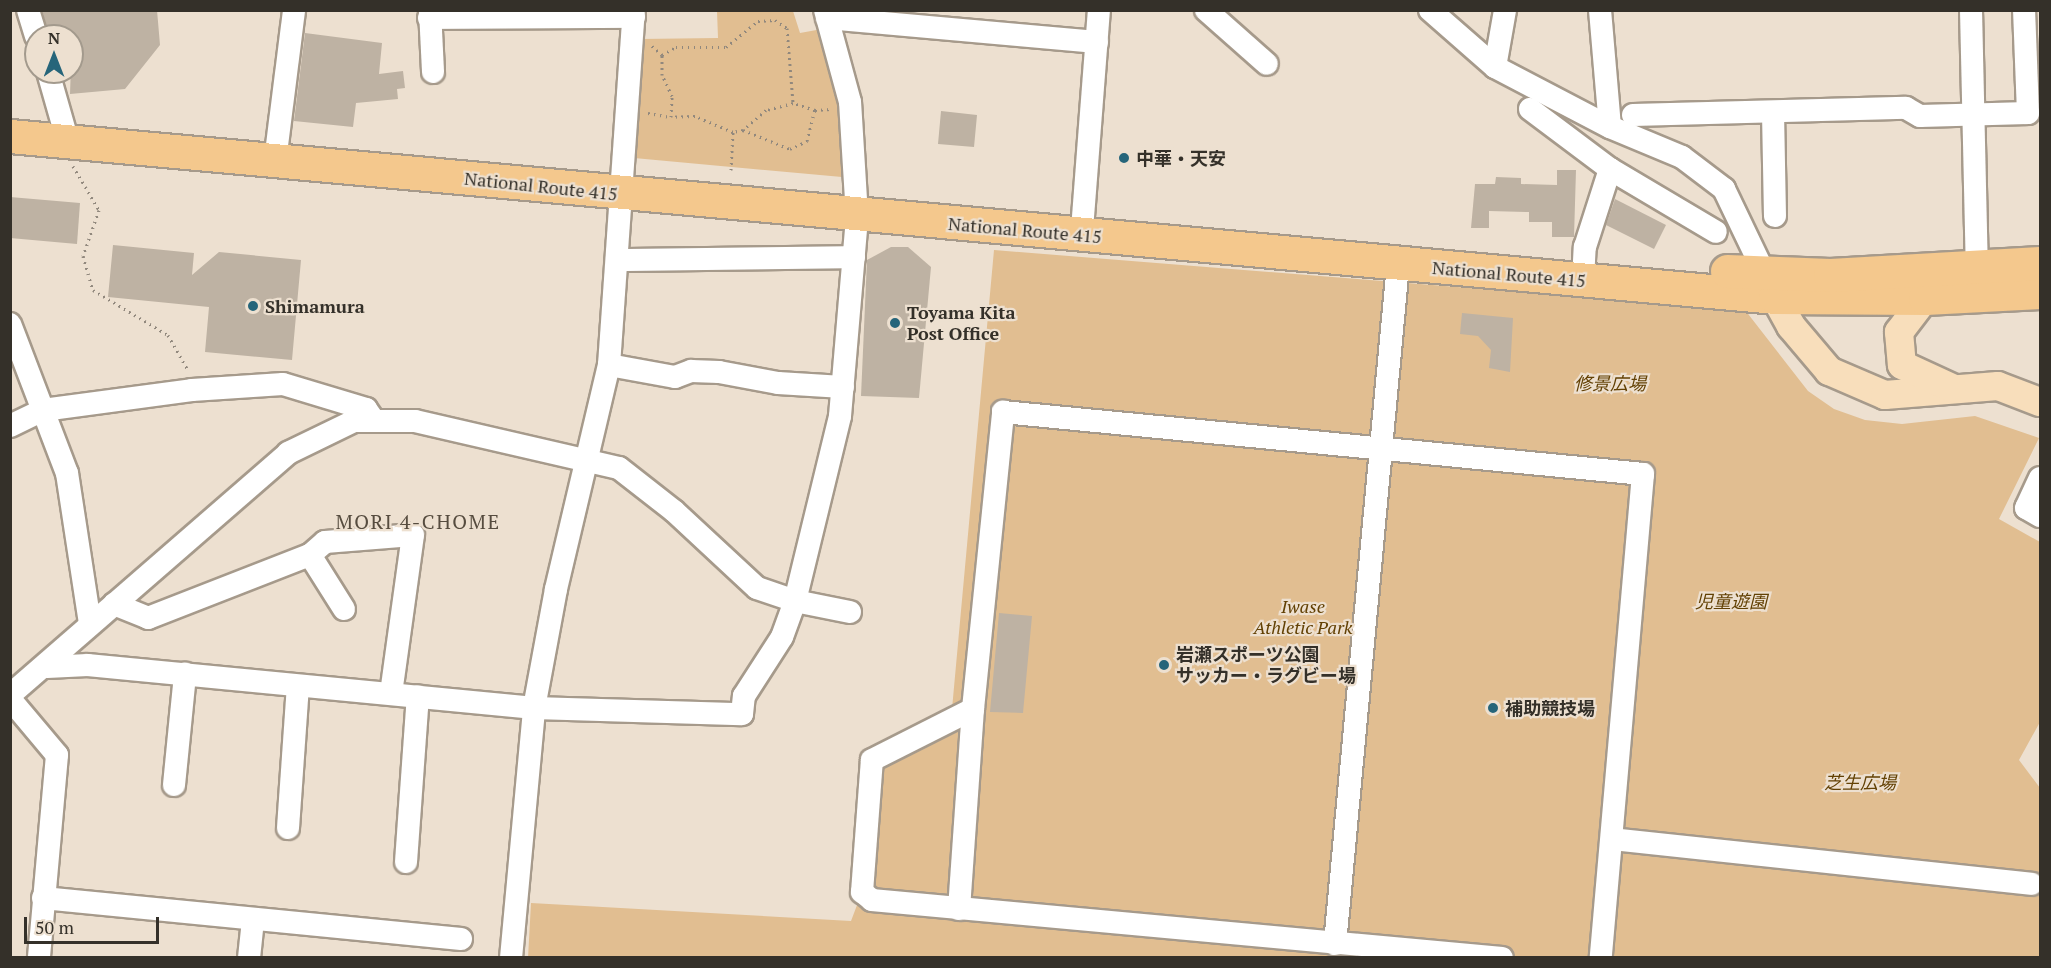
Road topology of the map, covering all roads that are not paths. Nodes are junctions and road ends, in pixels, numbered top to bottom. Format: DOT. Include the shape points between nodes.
graph roads {
  1 [pos="294,10"];
  2 [pos="1099,10"];
  3 [pos="1206,10"];
  4 [pos="1430,10"];
  5 [pos="1505,10"];
  6 [pos="1971,10"];
  7 [pos="2024,10"];
  8 [pos="1598,11"];
  9 [pos="430,14"];
  10 [pos="634,14"];
  11 [pos="826,14"];
  12 [pos="1097,42"];
  13 [pos="1267,64"];
  14 [pos="1495,68"];
  15 [pos="433,72"];
  16 [pos="52,84"];
  17 [pos="1530,109"];
  18 [pos="1773,112"];
  19 [pos="2034,113"];
  20 [pos="1667,114"];
  21 [pos="1974,114"];
  22 [pos="1634,115"];
  23 [pos="10,118"];
  24 [pos="1610,127"];
  25 [pos="66,132"];
  26 [pos="10,136"];
  27 [pos="1655,146"];
  28 [pos="275,151"];
  29 [pos="1610,169"];
  30 [pos="623,184"];
  31 [pos="857,206"];
  32 [pos="1775,216"];
  33 [pos="1083,218"];
  34 [pos="1716,232"];
  35 [pos="854,257"];
  36 [pos="618,260"];
  37 [pos="2040,263"];
  38 [pos="1398,265"];
  39 [pos="1583,271"];
  40 [pos="1977,282"];
  41 [pos="1770,285"];
  42 [pos="2040,292"];
  43 [pos="1925,298"];
  44 [pos="10,324"];
  45 [pos="17,360"];
  46 [pos="609,364"];
  47 [pos="843,387"];
  48 [pos="1952,388"];
  49 [pos="2040,402"];
  50 [pos="43,410"];
  51 [pos="373,419"];
  52 [pos="10,426"];
  53 [pos="1383,447"];
  54 [pos="588,460"];
  55 [pos="2040,478"];
  56 [pos="2040,516"];
  57 [pos="310,555"];
  58 [pos="795,601"];
  59 [pos="114,604"];
  60 [pos="344,609"];
  61 [pos="850,612"];
  62 [pos="90,624"];
  63 [pos="47,667"];
  64 [pos="185,674"];
  65 [pos="298,686"];
  66 [pos="391,693"];
  67 [pos="418,696"];
  68 [pos="10,697"];
  69 [pos="534,708"];
  70 [pos="974,709"];
  71 [pos="174,785"];
  72 [pos="288,828"];
  73 [pos="1612,839"];
  74 [pos="406,862"];
  75 [pos="2032,884"];
  76 [pos="44,898"];
  77 [pos="959,909"];
  78 [pos="253,919"];
  79 [pos="461,939"];
  80 [pos="1335,944"];
  81 [pos="39,957"];
  82 [pos="249,957"];
  83 [pos="511,957"];
  84 [pos="1502,957"];
  85 [pos="1601,957"];
  1 -- 28 [label="street"];
  2 -- 12 [label="street"];
  3 -- 13 [label="street"];
  4 -- 14 [label="street"];
  5 -- 14 [label="street"];
  6 -- 21 [label="street"];
  7 -- 19 [label="street"];
  8 -- 24 [label="street"];
  9 -- 10 [label="street"];
  9 -- 15 [label="street"];
  10 -- 30 [label="street"];
  11 -- 12 [label="street"];
  11 -- 31 [label="street" via="850,102"];
  12 -- 33 [label="street"];
  14 -- 24 [label="street"];
  16 -- 25 [label="street"];
  17 -- 29 [label="street"];
  18 -- 20 [label="street"];
  18 -- 21 [label="street" via="1906,108 1920,116"];
  18 -- 32 [label="street"];
  19 -- 21 [label="street"];
  20 -- 22 [label="street"];
  20 -- 27 [label="street"];
  21 -- 40 [label="street"];
  23 -- 25 [label="highway, National Route 415"];
  24 -- 27 [label="street"];
  25 -- 26 [label="highway, National Route 415"];
  25 -- 28 [label="highway, National Route 415"];
  27 -- 41 [label="street" via="1682,157 1724,189"];
  28 -- 30 [label="highway, National Route 415"];
  29 -- 34 [label="street"];
  29 -- 39 [label="street"];
  30 -- 31 [label="highway, National Route 415"];
  30 -- 36 [label="street"];
  31 -- 33 [label="highway, National Route 415"];
  31 -- 35 [label="street"];
  31 -- 38 [label="highway, National Route 415"];
  33 -- 39 [label="highway, National Route 415"];
  35 -- 36 [label="street"];
  35 -- 47 [label="street"];
  36 -- 46 [label="street"];
  37 -- 40 [label="highway, National Route 415"];
  38 -- 39 [label="highway, National Route 415"];
  38 -- 53 [label="street"];
  39 -- 41 [label="highway, National Route 415"];
  40 -- 41 [label="highway, National Route 415" via="1830,275"];
  40 -- 42 [label="highway, National Route 415"];
  40 -- 43 [label="highway, National Route 415"];
  41 -- 43 [label="highway, National Route 415"];
  41 -- 48 [label="main road" via="1791,326 1829,371 1885,395"];
  43 -- 48 [label="main road" via="1899,332 1902,365"];
  44 -- 45 [label="street"];
  45 -- 50 [label="street"];
  46 -- 47 [label="street" via="675,377 691,371 719,372 778,383"];
  46 -- 54 [label="street"];
  47 -- 58 [label="street" via="840,416"];
  48 -- 49 [label="main road" via="1998,386"];
  50 -- 51 [label="street" via="199,389 283,384 366,410"];
  50 -- 52 [label="street"];
  50 -- 62 [label="street" via="67,473"];
  51 -- 54 [label="street" via="416,421"];
  51 -- 59 [label="street" via="325,431 288,453"];
  53 -- 70 [label="street" via="1003,412"];
  53 -- 73 [label="street" via="1643,474"];
  53 -- 80 [label="street"];
  54 -- 58 [label="street" via="619,468 674,511 757,588"];
  54 -- 69 [label="street" via="556,589"];
  55 -- 56 [label="street" via="2026,508"];
  57 -- 59 [label="street" via="148,618"];
  57 -- 60 [label="street"];
  57 -- 66 [label="street" via="325,542 412,535"];
  58 -- 61 [label="street"];
  58 -- 69 [label="street" via="782,637 744,696 742,714"];
  59 -- 62 [label="street"];
  62 -- 63 [label="street"];
  63 -- 64 [label="street" via="88,665"];
  63 -- 68 [label="street"];
  64 -- 65 [label="street"];
  64 -- 71 [label="street"];
  65 -- 66 [label="street"];
  65 -- 72 [label="street"];
  66 -- 67 [label="street"];
  67 -- 69 [label="street"];
  67 -- 74 [label="street"];
  68 -- 76 [label="street" via="57,754"];
  69 -- 83 [label="street"];
  70 -- 77 [label="street"];
  70 -- 77 [label="street" via="872,760 862,883 862,892 872,900"];
  73 -- 75 [label="street"];
  73 -- 85 [label="street"];
  76 -- 78 [label="street"];
  76 -- 81 [label="street"];
  77 -- 80 [label="street"];
  78 -- 79 [label="street"];
  78 -- 82 [label="street"];
  80 -- 84 [label="street"];
}
